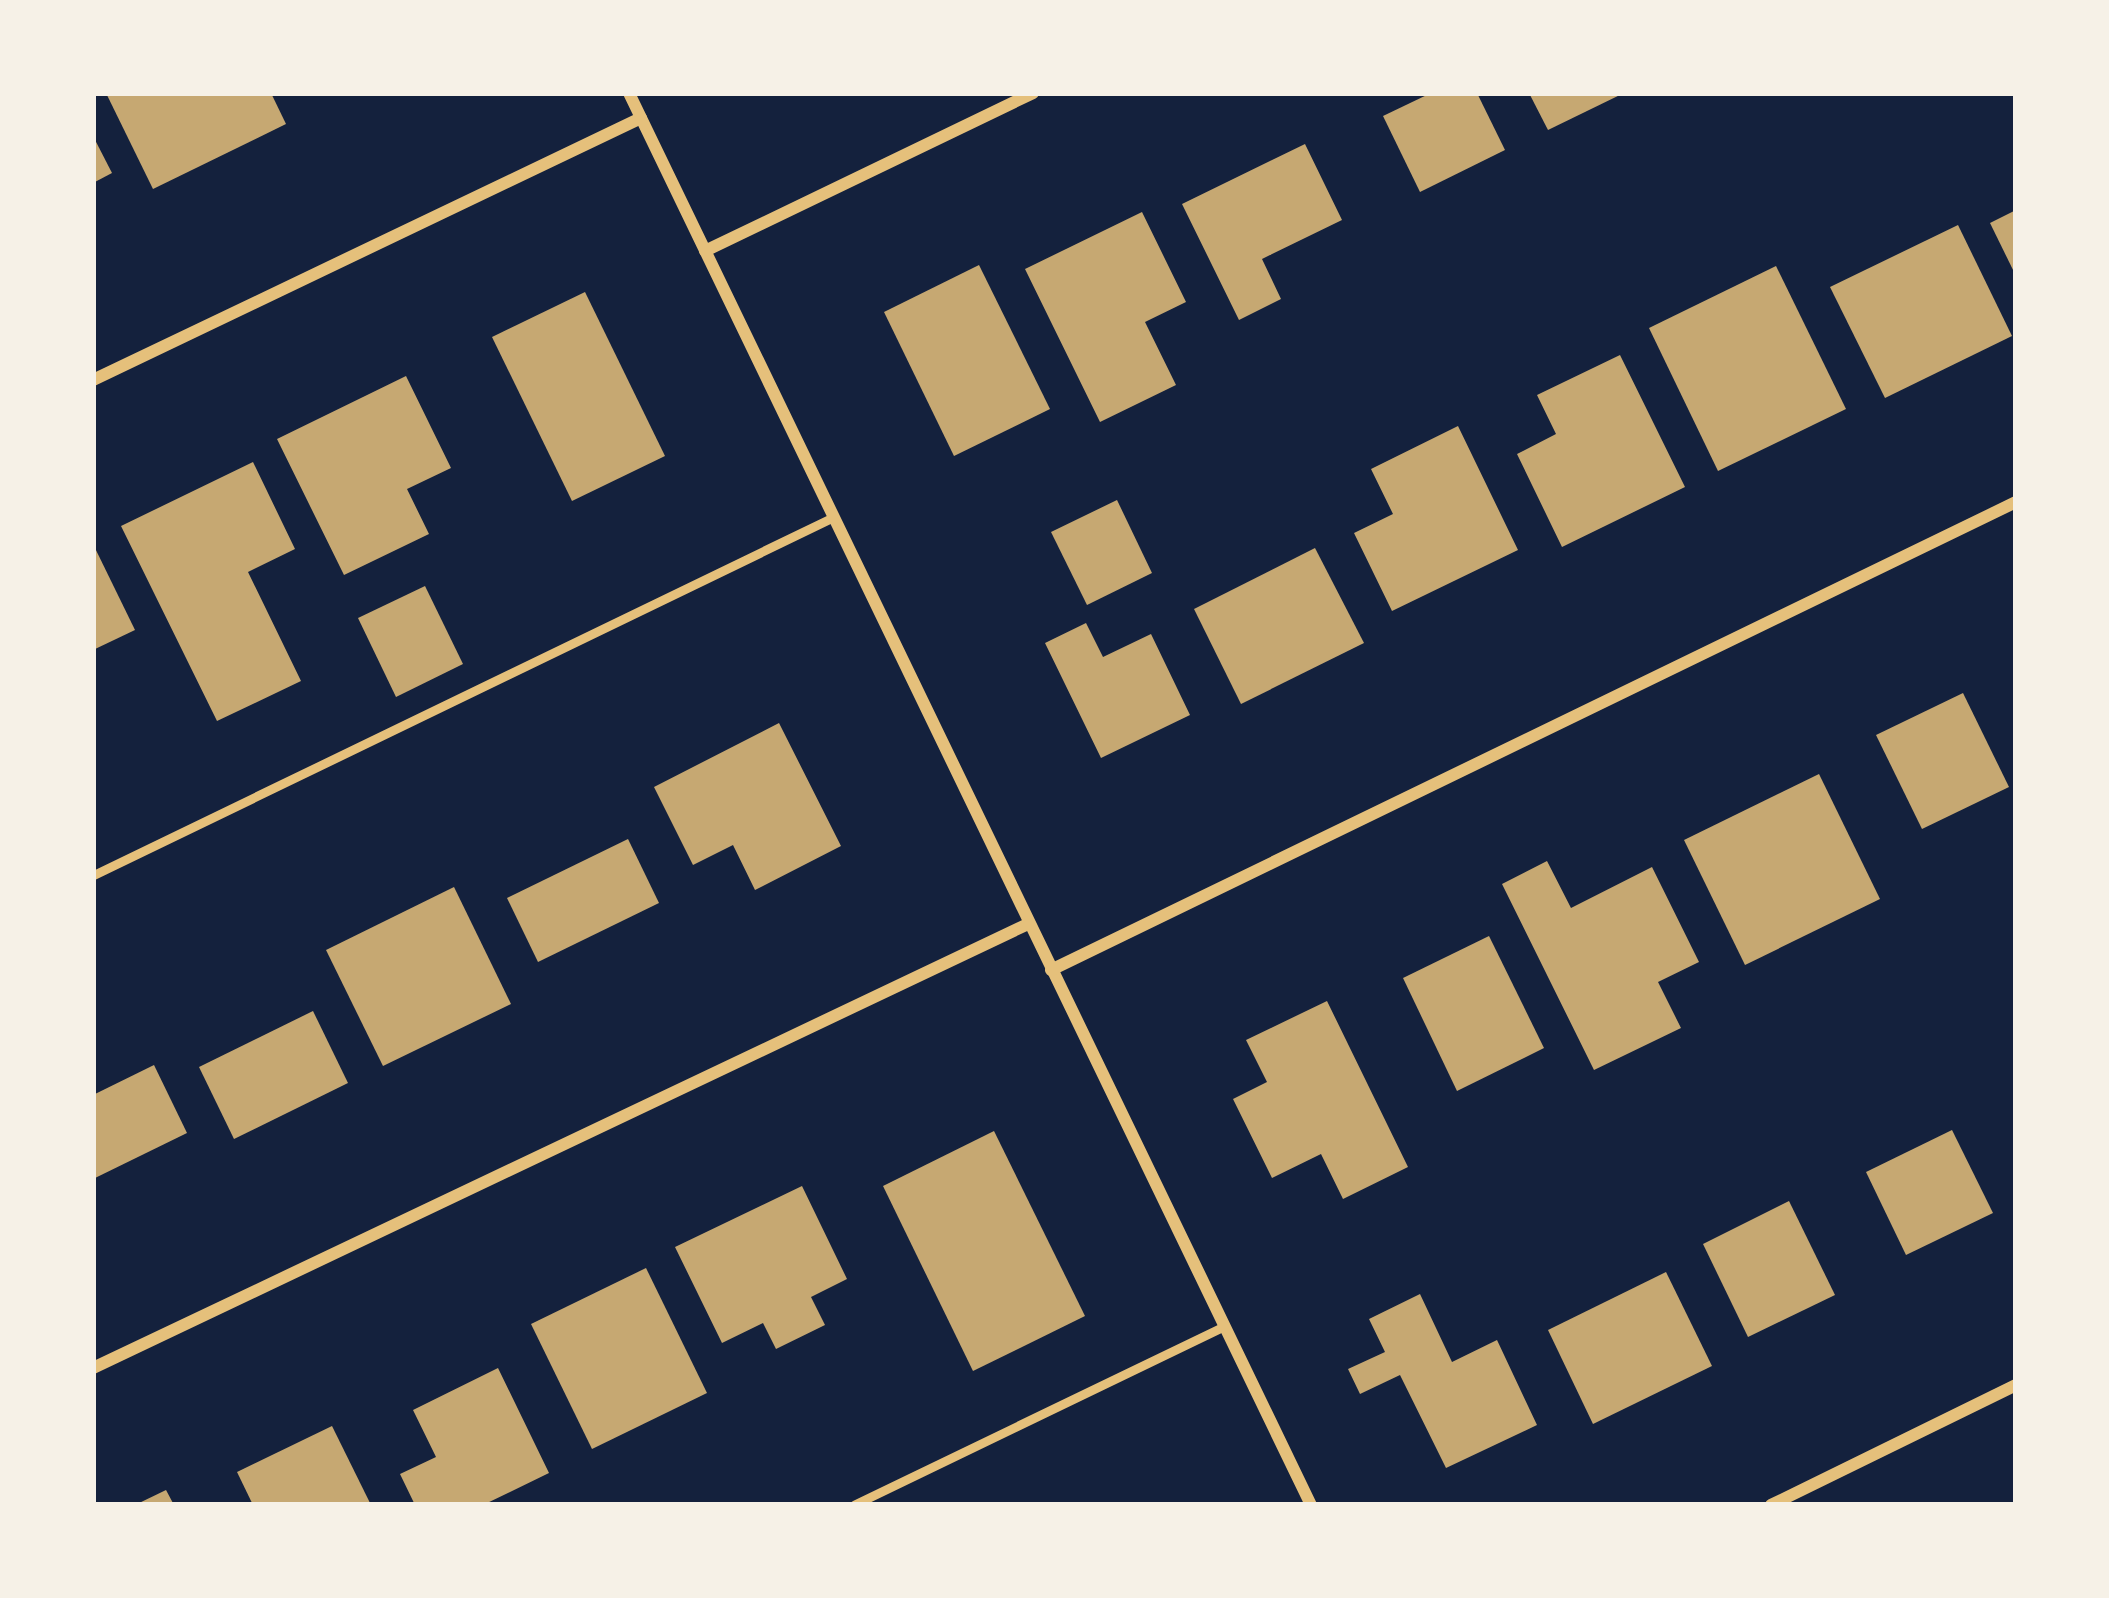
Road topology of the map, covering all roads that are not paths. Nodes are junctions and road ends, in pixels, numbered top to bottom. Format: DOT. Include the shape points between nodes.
graph roads {
  1 [pos="629,93"];
  2 [pos="1033,93"];
  3 [pos="641,118"];
  4 [pos="705,251"];
  5 [pos="93,380"];
  6 [pos="2016,502"];
  7 [pos="833,518"];
  8 [pos="93,876"];
  9 [pos="1028,924"];
  10 [pos="1051,970"];
  11 [pos="1224,1327"];
  12 [pos="93,1367"];
  13 [pos="2016,1384"];
  14 [pos="855,1505"];
  15 [pos="1311,1505"];
  16 [pos="1771,1505"];
  1 -- 3 [label="street"];
  2 -- 4 [label="street"];
  3 -- 4 [label="street"];
  3 -- 5 [label="street"];
  4 -- 7 [label="street"];
  6 -- 10 [label="street"];
  7 -- 8 [label="lane"];
  7 -- 9 [label="street"];
  9 -- 10 [label="street"];
  9 -- 12 [label="street"];
  10 -- 11 [label="street"];
  11 -- 14 [label="lane"];
  11 -- 15 [label="street"];
  13 -- 16 [label="street"];
}
